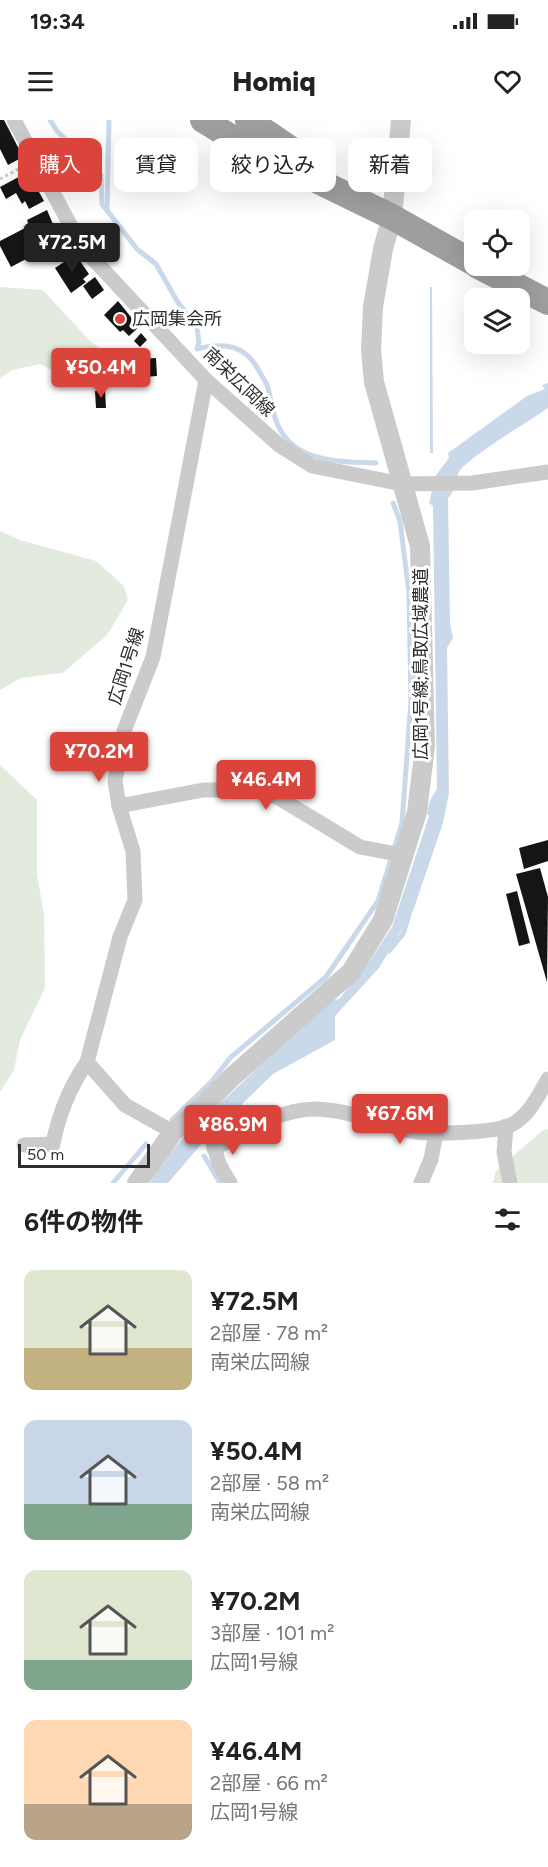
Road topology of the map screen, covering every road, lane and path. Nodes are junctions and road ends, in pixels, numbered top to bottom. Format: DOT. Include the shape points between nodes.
graph roads {
  1 [pos="14,120"];
  2 [pos="203,120"];
  3 [pos="248,120"];
  4 [pos="401,120"];
  5 [pos="23,138"];
  6 [pos="18,170"];
  7 [pos="0,179"];
  8 [pos="52,192"];
  9 [pos="392,217"];
  10 [pos="464,257"];
  11 [pos="497,276"];
  12 [pos="548,302"];
  13 [pos="206,380"];
  14 [pos="548,472"];
  15 [pos="402,484"];
  16 [pos="119,806"];
  17 [pos="402,855"];
  18 [pos="87,1062"];
  19 [pos="548,1079"];
  20 [pos="192,1122"];
  21 [pos="506,1126"];
  22 [pos="172,1132"];
  23 [pos="436,1133"];
  24 [pos="213,1144"];
  25 [pos="24,1145"];
  26 [pos="137,1183"];
  27 [pos="230,1183"];
  28 [pos="421,1183"];
  29 [pos="510,1183"];
  1 -- 5 [label="street, 南栄広岡線"];
  2 -- 9 [label="highway" via="244,145"];
  3 -- 9 [label="highway"];
  4 -- 9 [label="street, 広岡1号線;鳥取広域農道"];
  6 -- 7 [label="path"];
  8 -- 13 [label="street, 南栄広岡線" via="82,247"];
  9 -- 10 [label="highway"];
  9 -- 15 [label="street, 広岡1号線;鳥取広域農道" via="373,307 371,350 374,382"];
  11 -- 12 [label="highway"];
  13 -- 15 [label="street, 南栄広岡線" via="279,445 312,466"];
  13 -- 16 [label="street, 広岡1号線" via="153,657 124,731 115,781"];
  14 -- 15 [label="street, 南栄広岡線" via="472,483"];
  15 -- 17 [label="street, 広岡1号線;鳥取広域農道" via="420,546 424,746 417,812"];
  16 -- 17 [label="street" via="203,790 258,790 279,798 360,847"];
  16 -- 18 [label="street, 広岡1号線" via="133,851 135,900 120,937"];
  17 -- 20 [label="street, 広岡1号線;鳥取広域農道" via="383,920 351,972 232,1077"];
  18 -- 22 [label="street" via="125,1105"];
  18 -- 25 [label="street, 広岡1号線" via="60,1112 53,1144"];
  19 -- 21 [label="street" via="532,1107"];
  20 -- 22 [label="street, 広岡1号線;鳥取広域農道"];
  20 -- 24 [label="street"];
  21 -- 23 [label="street"];
  21 -- 29 [label="street" via="504,1152"];
  22 -- 26 [label="street"];
  23 -- 24 [label="street" via="412,1132 358,1115 315,1109 270,1117"];
  23 -- 28 [label="street"];
  24 -- 27 [label="street"];
}
